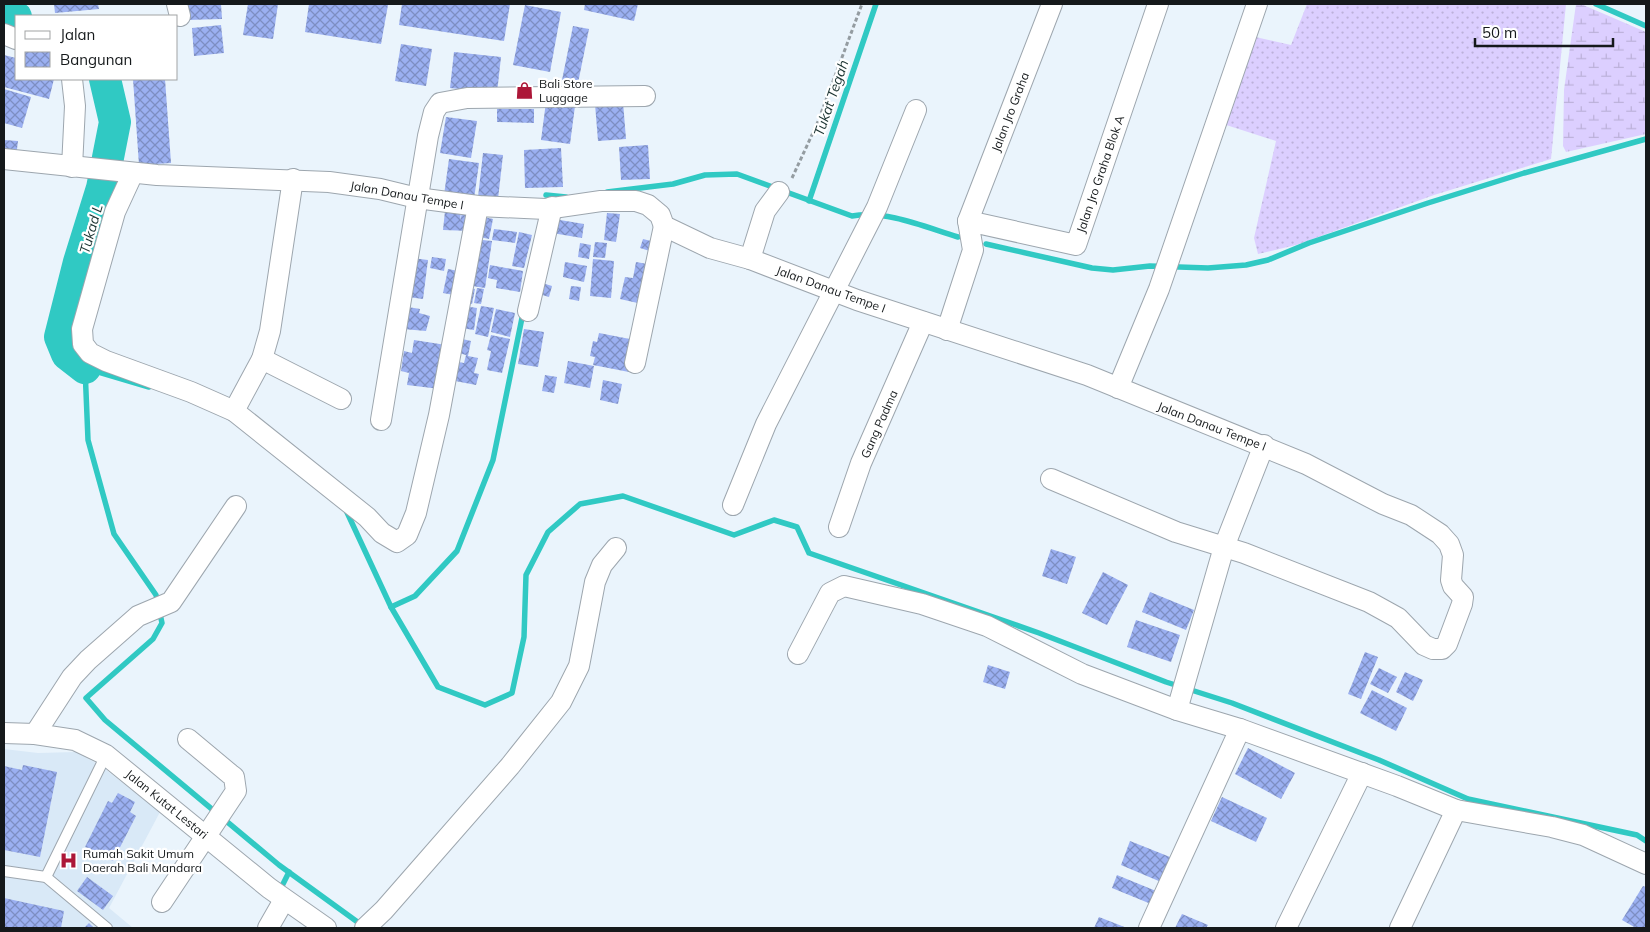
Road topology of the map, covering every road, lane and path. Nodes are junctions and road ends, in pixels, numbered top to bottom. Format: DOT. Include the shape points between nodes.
graph roads {
  1 [pos="862,4"];
  2 [pos="1052,4"];
  3 [pos="1158,4"];
  4 [pos="1257,4"];
  5 [pos="72,80"];
  6 [pos="645,96"];
  7 [pos="916,110"];
  8 [pos="4,158"];
  9 [pos="82,168"];
  10 [pos="130,173"];
  11 [pos="795,175"];
  12 [pos="293,179"];
  13 [pos="780,192"];
  14 [pos="417,198"];
  15 [pos="478,206"];
  16 [pos="552,207"];
  17 [pos="968,220"];
  18 [pos="664,226"];
  19 [pos="750,259"];
  20 [pos="832,291"];
  21 [pos="528,311"];
  22 [pos="923,322"];
  23 [pos="947,330"];
  24 [pos="262,359"];
  25 [pos="635,363"];
  26 [pos="1118,388"];
  27 [pos="342,399"];
  28 [pos="234,411"];
  29 [pos="381,420"];
  30 [pos="1264,445"];
  31 [pos="1051,479"];
  32 [pos="732,505"];
  33 [pos="236,506"];
  34 [pos="839,527"];
  35 [pos="1224,546"];
  36 [pos="616,548"];
  37 [pos="798,654"];
  38 [pos="1178,705"];
  39 [pos="1240,729"];
  40 [pos="4,733"];
  41 [pos="35,734"];
  42 [pos="188,739"];
  43 [pos="106,755"];
  44 [pos="1362,773"];
  45 [pos="1456,810"];
  46 [pos="208,832"];
  47 [pos="1646,864"];
  48 [pos="4,871"];
  49 [pos="46,877"];
  50 [pos="277,894"];
  51 [pos="162,902"];
  52 [pos="107,928"];
  53 [pos="268,928"];
  54 [pos="326,928"];
  55 [pos="365,928"];
  56 [pos="1149,928"];
  57 [pos="1286,928"];
  58 [pos="1400,928"];
  1 -- 11 [label="path"];
  2 -- 17 [label="street, Jalan Jro Graha"];
  3 -- 17 [label="street, Jalan Jro Graha Blok A" via="1076,245"];
  4 -- 26 [label="street" via="1160,289"];
  5 -- 9 [label="street"];
  6 -- 14 [label="street" via="467,98 440,102 428,136"];
  7 -- 20 [label="street" via="877,207"];
  8 -- 9 [label="street, Jalan Danau Tempe I"];
  9 -- 10 [label="street, Jalan Danau Tempe I"];
  10 -- 12 [label="street, Jalan Danau Tempe I"];
  10 -- 28 [label="street" via="112,221 82,329 83,344 90,353 106,362"];
  12 -- 14 [label="street, Jalan Danau Tempe I" via="380,189"];
  12 -- 24 [label="street" via="278,289"];
  13 -- 19 [label="street" via="765,211"];
  14 -- 15 [label="street, Jalan Danau Tempe I"];
  14 -- 29 [label="street"];
  15 -- 16 [label="street, Jalan Danau Tempe I"];
  15 -- 28 [label="street" via="439,415 416,513 404,539 397,542 388,538"];
  16 -- 18 [label="street, Jalan Danau Tempe I" via="636,201 648,205 660,215"];
  16 -- 21 [label="street"];
  17 -- 23 [label="street" via="973,250"];
  18 -- 19 [label="street, Jalan Danau Tempe I" via="710,248"];
  18 -- 25 [label="street"];
  19 -- 20 [label="street, Jalan Danau Tempe I"];
  20 -- 22 [label="street, Jalan Danau Tempe I"];
  20 -- 32 [label="street" via="766,424"];
  22 -- 23 [label="street, Jalan Danau Tempe I"];
  22 -- 34 [label="street, Gang Padma" via="861,463"];
  23 -- 26 [label="street, Jalan Danau Tempe I" via="1051,362"];
  24 -- 27 [label="street"];
  24 -- 28 [label="street"];
  26 -- 30 [label="street, Jalan Danau Tempe I"];
  30 -- 35 [label="street"];
  30 -- 35 [label="street, Jalan Danau Tempe I" via="1411,515 1440,534 1453,554 1452,586 1463,597 1447,644 1442,649 1433,649 1424,645 1408,626 1387,612"];
  31 -- 35 [label="street" via="1176,532"];
  33 -- 41 [label="street" via="171,602 138,616 106,642 72,677"];
  35 -- 38 [label="street"];
  36 -- 55 [label="street" via="602,565 595,582 579,666 561,702 510,766"];
  37 -- 38 [label="street" via="830,593 844,586 922,604 987,626 1082,674"];
  38 -- 39 [label="street"];
  39 -- 44 [label="street"];
  39 -- 56 [label="street"];
  40 -- 41 [label="street, Jalan Kutat Lestari"];
  41 -- 43 [label="street, Jalan Kutat Lestari" via="75,740"];
  42 -- 46 [label="street" via="234,778 236,791"];
  43 -- 46 [label="street, Jalan Kutat Lestari"];
  43 -- 49 [label="lane"];
  44 -- 45 [label="street"];
  44 -- 57 [label="street"];
  45 -- 47 [label="street" via="1583,835"];
  45 -- 58 [label="street"];
  46 -- 50 [label="street, Jalan Kutat Lestari"];
  46 -- 51 [label="street"];
  48 -- 49 [label="lane"];
  49 -- 52 [label="lane"];
  50 -- 53 [label="street"];
  50 -- 54 [label="street, Jalan Kutat Lestari"];
}
